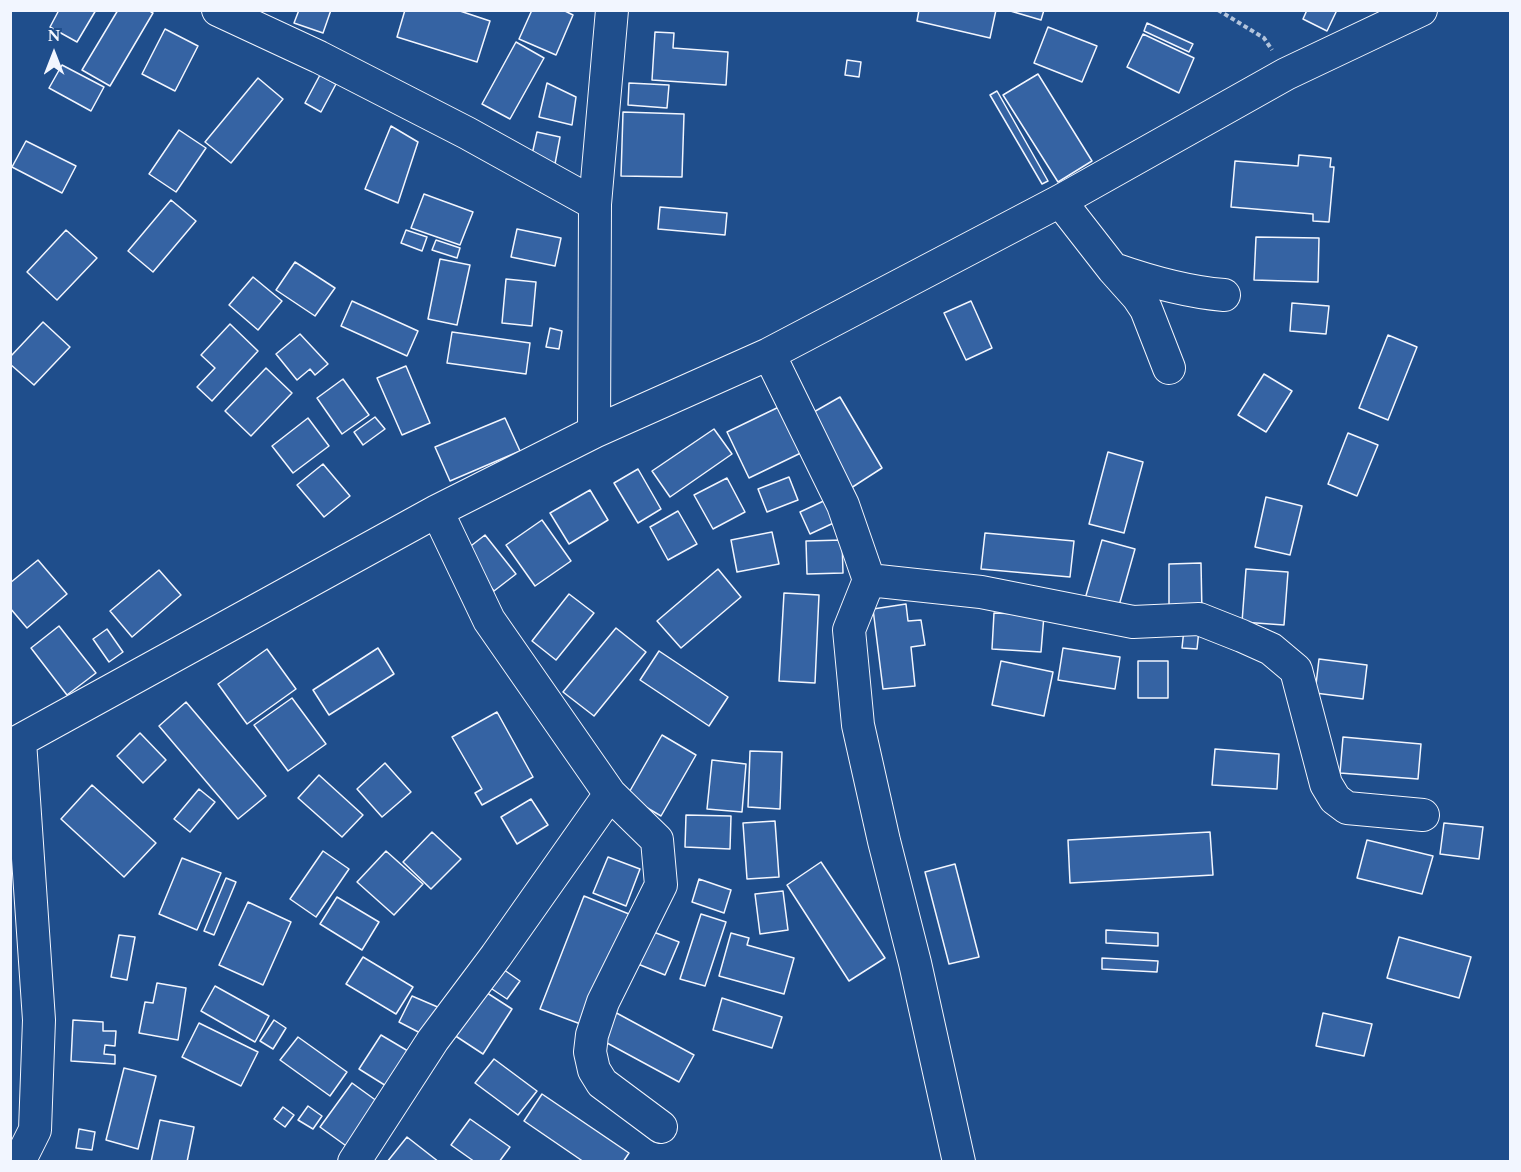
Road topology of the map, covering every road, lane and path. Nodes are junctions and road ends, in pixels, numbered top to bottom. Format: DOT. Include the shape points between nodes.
graph roads {
  1 [pos="219,10"];
  2 [pos="612,10"];
  3 [pos="1218,10"];
  4 [pos="1421,10"];
  5 [pos="1286,74"];
  6 [pos="1060,201"];
  7 [pos="595,204"];
  8 [pos="1113,269"];
  9 [pos="1224,295"];
  10 [pos="769,354"];
  11 [pos="1169,368"];
  12 [pos="594,432"];
  13 [pos="437,511"];
  14 [pos="869,580"];
  15 [pos="15,744"];
  16 [pos="610,794"];
  17 [pos="1423,815"];
  18 [pos="660,1126"];
  19 [pos="19,1161"];
  20 [pos="354,1161"];
  21 [pos="959,1161"];
  1 -- 7 [label="street" via="467,133"];
  2 -- 7 [label="street"];
  3 -- 5 [label="path" via="1264,38"];
  4 -- 5 [label="street"];
  5 -- 6 [label="street"];
  6 -- 8 [label="street"];
  6 -- 10 [label="street"];
  7 -- 12 [label="street"];
  8 -- 9 [label="street" via="1194,293"];
  8 -- 11 [label="street" via="1146,309"];
  10 -- 12 [label="street"];
  10 -- 14 [label="street" via="843,505"];
  12 -- 13 [label="street"];
  13 -- 15 [label="street"];
  13 -- 16 [label="street" via="489,620"];
  14 -- 17 [label="street" via="981,592 1133,622 1199,619 1242,636 1271,649 1296,670 1326,784 1335,799 1347,808"];
  14 -- 21 [label="street" via="849,630 858,725"];
  15 -- 19 [label="street" via="39,1020 35,1130"];
  16 -- 18 [label="street" via="657,840 662,885 603,1002 590,1052 602,1083"];
  16 -- 20 [label="street" via="433,1040"];
}
